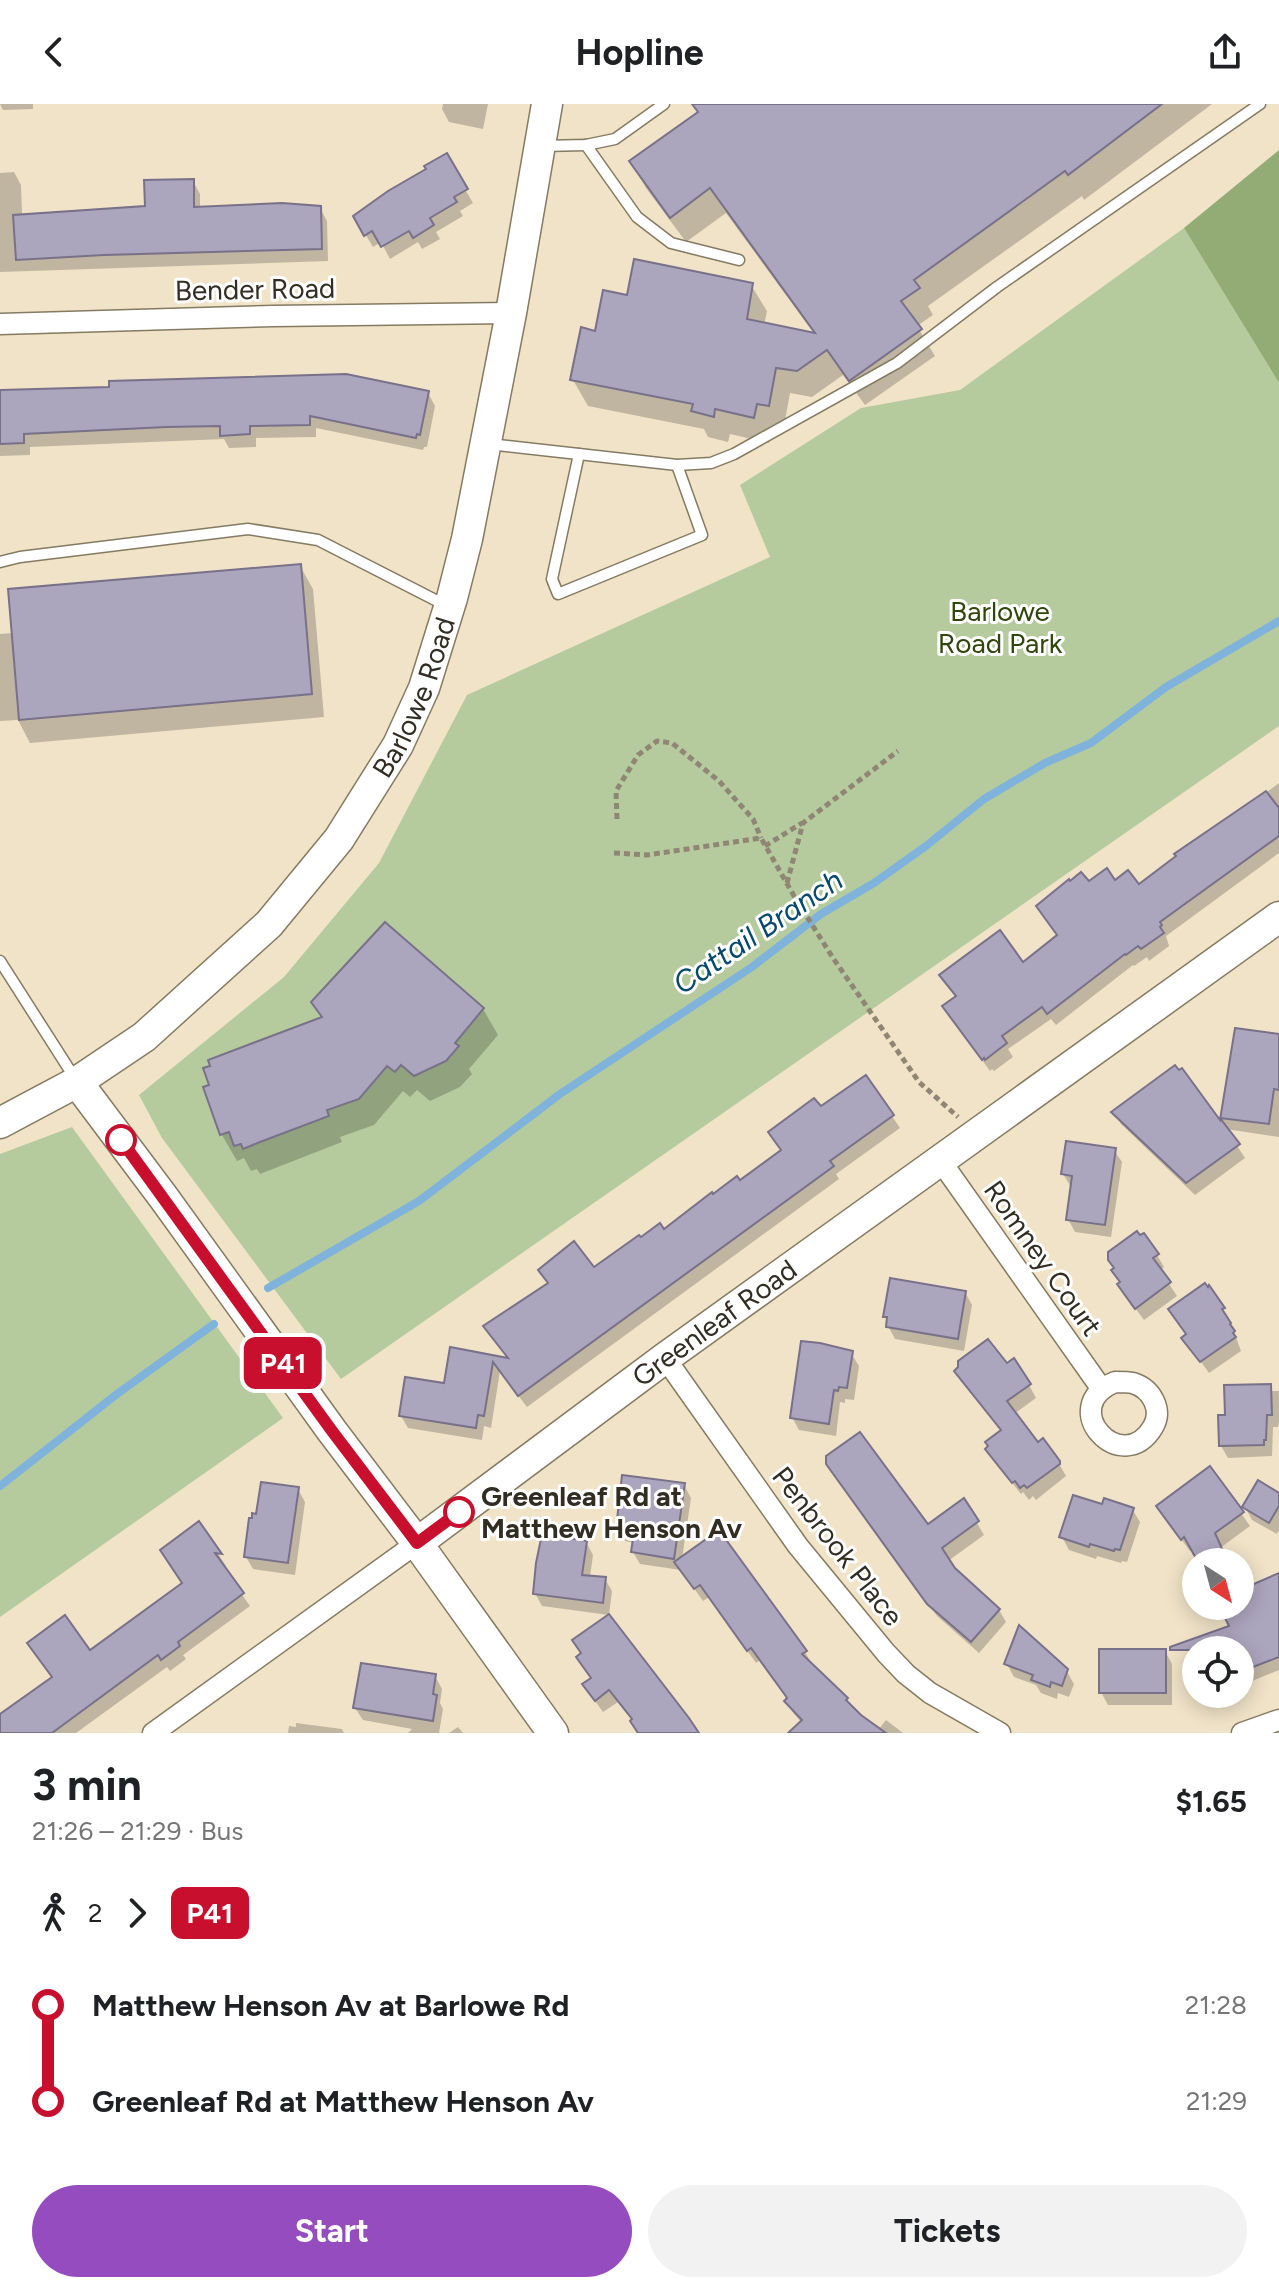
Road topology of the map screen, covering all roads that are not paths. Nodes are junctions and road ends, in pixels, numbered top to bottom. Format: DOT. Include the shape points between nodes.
graph roads {
  1 [pos="547,104"];
  2 [pos="664,104"];
  3 [pos="1260,104"];
  4 [pos="586,145"];
  5 [pos="540,146"];
  6 [pos="739,260"];
  7 [pos="511,313"];
  8 [pos="0,324"];
  9 [pos="487,444"];
  10 [pos="579,454"];
  11 [pos="677,465"];
  12 [pos="0,562"];
  13 [pos="449,607"];
  14 [pos="1279,917"];
  15 [pos="0,961"];
  16 [pos="77,1082"];
  17 [pos="0,1123"];
  18 [pos="940,1160"];
  19 [pos="665,1358"];
  20 [pos="1101,1388"];
  21 [pos="417,1543"];
  22 [pos="1279,1720"];
  23 [pos="156,1732"];
  24 [pos="553,1733"];
  25 [pos="1000,1733"];
  26 [pos="1242,1733"];
  1 -- 5 [label="street, Barlowe Road"];
  2 -- 4 [label="lane" via="615,139"];
  3 -- 11 [label="lane" via="881,374 734,454 711,463"];
  4 -- 5 [label="lane"];
  4 -- 6 [label="lane" via="637,217 671,243"];
  5 -- 7 [label="street, Barlowe Road"];
  7 -- 8 [label="street, Bender Road"];
  7 -- 9 [label="street, Barlowe Road"];
  9 -- 10 [label="lane"];
  9 -- 13 [label="street, Barlowe Road"];
  10 -- 11 [label="lane"];
  10 -- 11 [label="lane" via="552,579 558,594 702,535"];
  12 -- 13 [label="lane" via="248,529 318,540"];
  13 -- 16 [label="street, Barlowe Road" via="424,688 398,745 339,839 269,924 144,1037"];
  14 -- 18 [label="street, Greenleaf Road"];
  15 -- 16 [label="lane"];
  16 -- 17 [label="street, Barlowe Road"];
  16 -- 21 [label="street"];
  18 -- 19 [label="street, Greenleaf Road"];
  18 -- 20 [label="street, Romney Court"];
  19 -- 21 [label="street, Greenleaf Road"];
  19 -- 25 [label="street, Penbrook Place" via="798,1546 886,1653 930,1693"];
  21 -- 23 [label="street, Greenleaf Road"];
  21 -- 24 [label="street"];
  22 -- 26 [label="street"];
}
